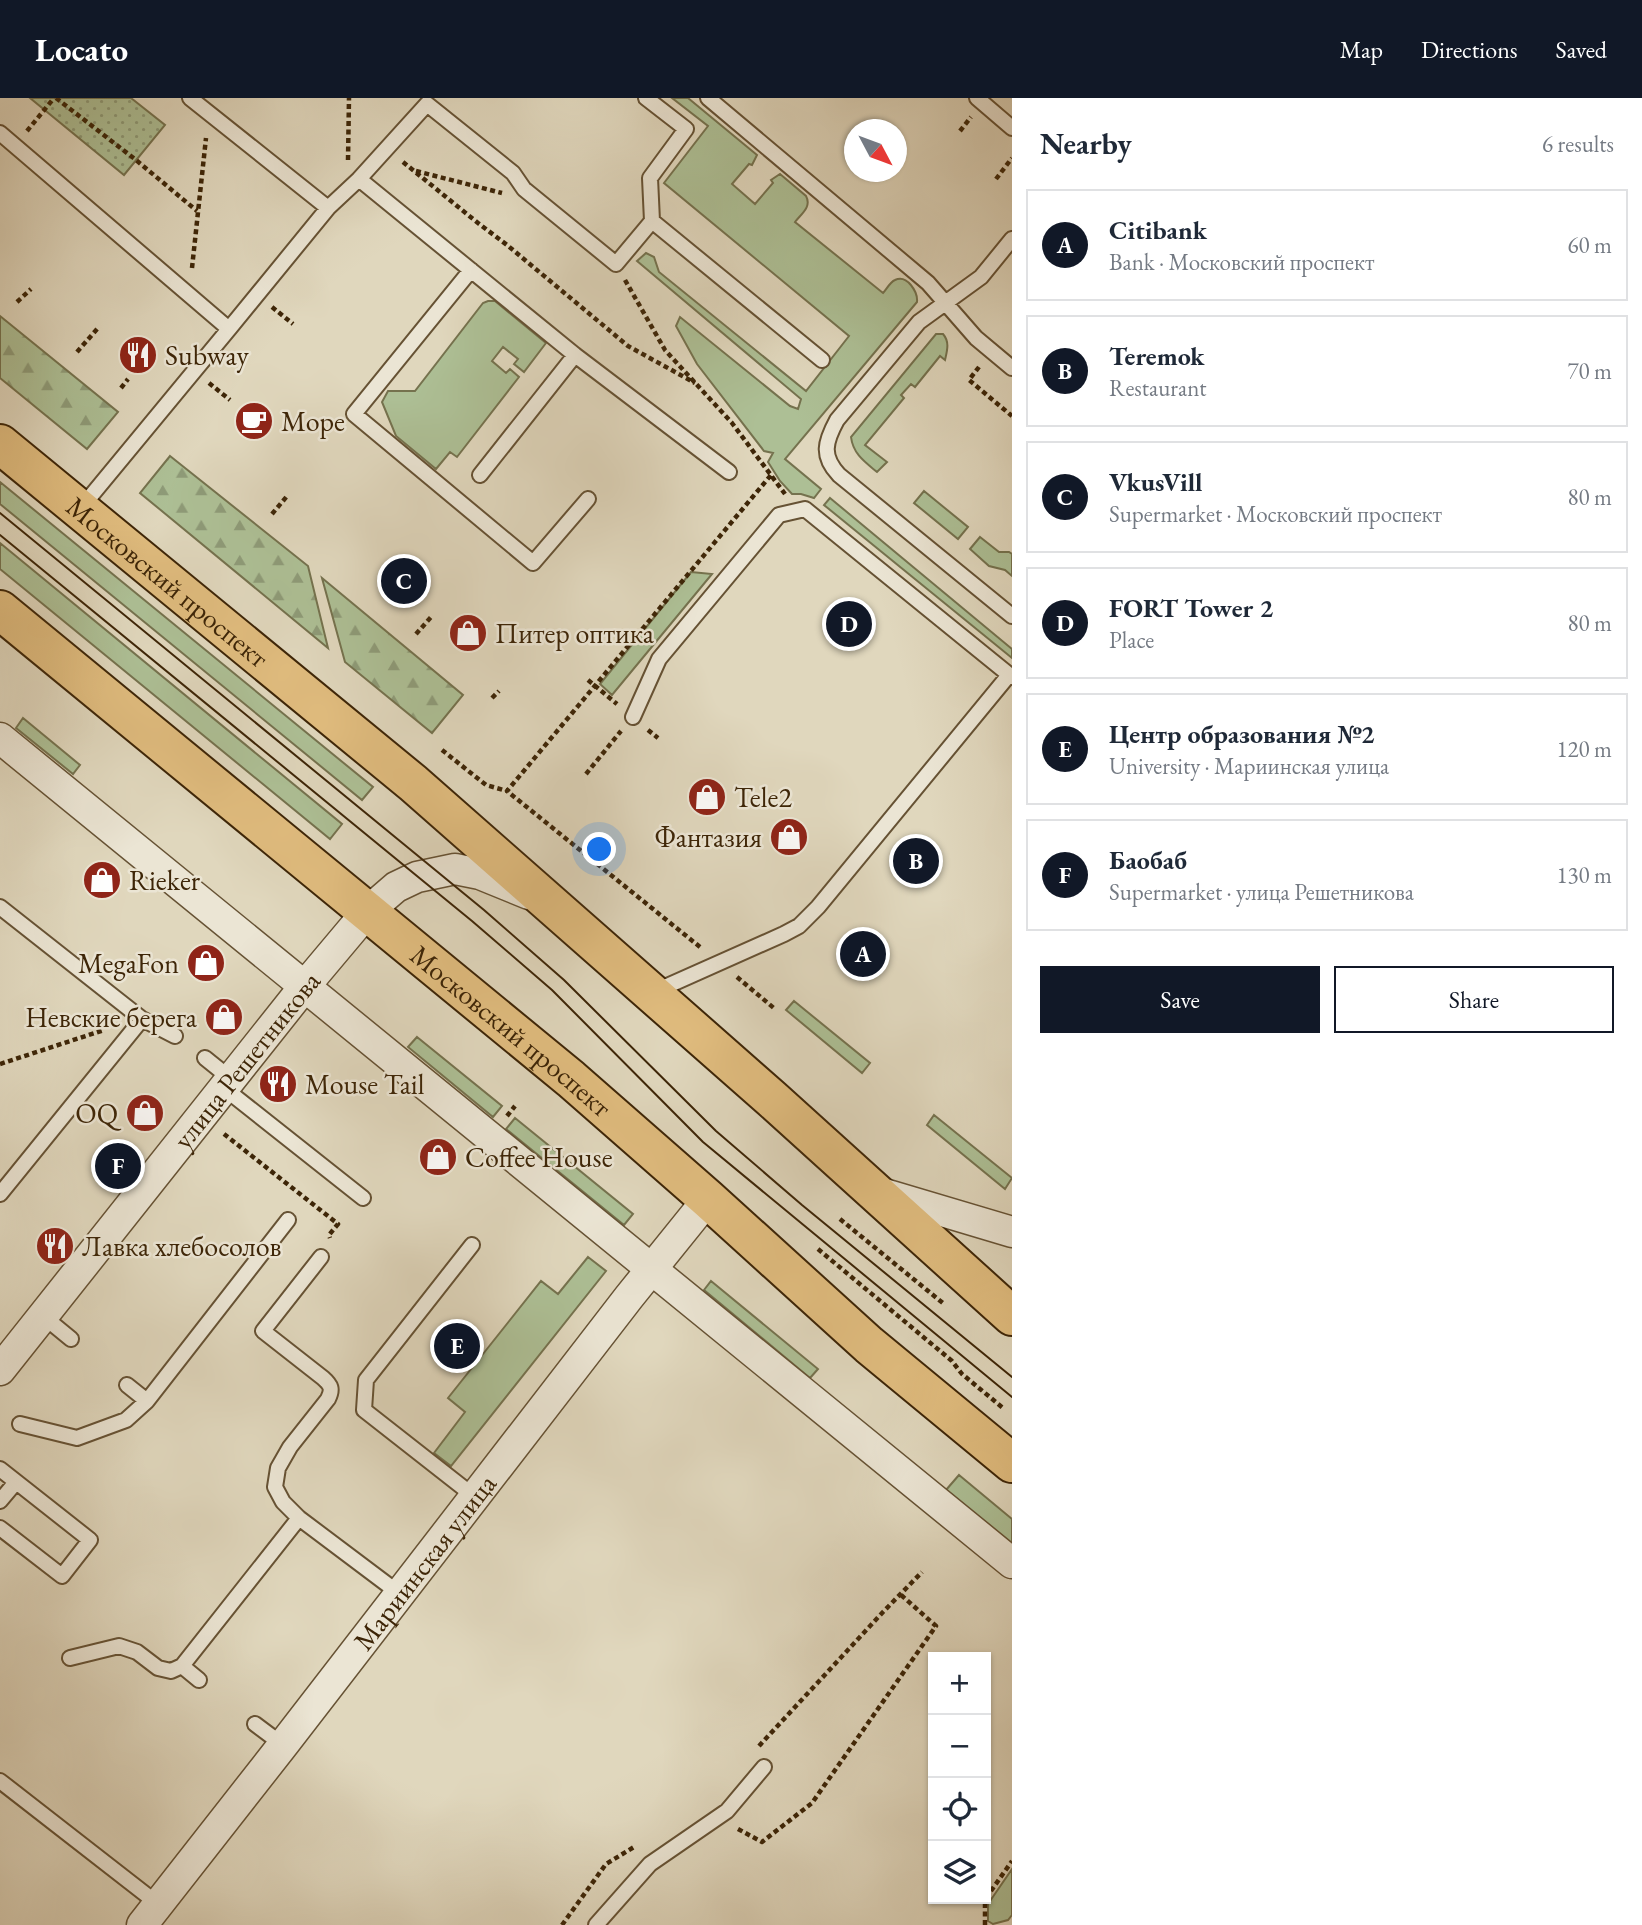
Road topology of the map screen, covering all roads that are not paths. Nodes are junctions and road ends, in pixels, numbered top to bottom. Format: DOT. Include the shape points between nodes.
graph roads {
  1 [pos="190,98"];
  2 [pos="646,98"];
  3 [pos="708,98"];
  4 [pos="977,98"];
  5 [pos="424,101"];
  6 [pos="208,104"];
  7 [pos="1012,128"];
  8 [pos="0,133"];
  9 [pos="359,179"];
  10 [pos="328,208"];
  11 [pos="652,221"];
  12 [pos="1012,239"];
  13 [pos="471,270"];
  14 [pos="945,303"];
  15 [pos="229,328"];
  16 [pos="575,355"];
  17 [pos="822,360"];
  18 [pos="1012,368"];
  19 [pos="0,444"];
  20 [pos="729,472"];
  21 [pos="480,475"];
  22 [pos="588,499"];
  23 [pos="80,509"];
  24 [pos="0,610"];
  25 [pos="1012,616"];
  26 [pos="1011,676"];
  27 [pos="633,717"];
  28 [pos="0,737"];
  29 [pos="551,904"];
  30 [pos="0,907"];
  31 [pos="367,912"];
  32 [pos="304,987"];
  33 [pos="652,993"];
  34 [pos="142,1019"];
  35 [pos="175,1036"];
  36 [pos="205,1058"];
  37 [pos="228,1084"];
  38 [pos="872,1190"];
  39 [pos="0,1194"];
  40 [pos="363,1198"];
  41 [pos="708,1199"];
  42 [pos="288,1220"];
  43 [pos="1012,1232"];
  44 [pos="472,1245"];
  45 [pos="321,1257"];
  46 [pos="651,1270"];
  47 [pos="43,1316"];
  48 [pos="1012,1316"];
  49 [pos="71,1339"];
  50 [pos="3,1360"];
  51 [pos="127,1385"];
  52 [pos="147,1401"];
  53 [pos="20,1424"];
  54 [pos="1012,1463"];
  55 [pos="0,1469"];
  56 [pos="16,1482"];
  57 [pos="475,1497"];
  58 [pos="0,1502"];
  59 [pos="299,1518"];
  60 [pos="0,1528"];
  61 [pos="1012,1563"];
  62 [pos="400,1594"];
  63 [pos="70,1658"];
  64 [pos="182,1666"];
  65 [pos="199,1680"];
  66 [pos="255,1724"];
  67 [pos="283,1745"];
  68 [pos="764,1767"];
  69 [pos="0,1781"];
  70 [pos="150,1914"];
  71 [pos="596,1925"];
  1 -- 6 [label="lane"];
  2 -- 11 [label="lane" via="686,129 650,177"];
  3 -- 14 [label="lane" via="928,283"];
  4 -- 7 [label="lane"];
  5 -- 9 [label="lane"];
  5 -- 11 [label="lane" via="616,264"];
  6 -- 10 [label="lane"];
  8 -- 15 [label="lane"];
  9 -- 10 [label="lane"];
  9 -- 13 [label="lane"];
  10 -- 15 [label="lane"];
  11 -- 17 [label="lane"];
  12 -- 14 [label="lane" via="981,277"];
  13 -- 16 [label="lane"];
  13 -- 22 [label="lane" via="354,414 533,563"];
  14 -- 18 [label="lane" via="975,338"];
  14 -- 25 [label="lane" via="919,323 837,420 828,436 826,454 839,475"];
  15 -- 23 [label="lane"];
  16 -- 20 [label="lane"];
  16 -- 21 [label="lane"];
  19 -- 23 [label="main road, Московский проспект"];
  23 -- 29 [label="main road, Московский проспект" via="413,783"];
  24 -- 31 [label="main road, Московский проспект"];
  26 -- 27 [label="lane" via="805,509 779,515 659,659"];
  26 -- 33 [label="lane" via="799,926"];
  28 -- 32 [label="street"];
  29 -- 31 [label="street, улица Решетникова" via="508,884 455,869 396,887"];
  29 -- 33 [label="main road, Московский проспект"];
  30 -- 34 [label="lane"];
  31 -- 32 [label="street, улица Решетникова"];
  31 -- 41 [label="main road, Московский проспект"];
  32 -- 37 [label="street, улица Решетникова"];
  32 -- 46 [label="street"];
  33 -- 38 [label="main road, Московский проспект"];
  34 -- 35 [label="lane"];
  34 -- 39 [label="lane"];
  36 -- 37 [label="lane"];
  37 -- 40 [label="lane"];
  37 -- 47 [label="street, улица Решетникова"];
  38 -- 43 [label="street, Московский проспект"];
  38 -- 48 [label="main road, Московский проспект"];
  41 -- 46 [label="street, Мариинская улица"];
  41 -- 54 [label="main road, Московский проспект" via="869,1345"];
  42 -- 52 [label="lane"];
  44 -- 57 [label="lane" via="366,1380 364,1410"];
  45 -- 59 [label="lane" via="263,1331 330,1384 332,1391 278,1468 275,1487"];
  46 -- 57 [label="street, Мариинская улица"];
  46 -- 61 [label="street"];
  47 -- 49 [label="lane"];
  47 -- 50 [label="street, улица Решетникова"];
  51 -- 52 [label="lane"];
  52 -- 53 [label="lane" via="126,1420 77,1438"];
  55 -- 56 [label="lane"];
  56 -- 58 [label="lane"];
  56 -- 60 [label="lane" via="90,1540 62,1576"];
  57 -- 62 [label="street, Мариинская улица"];
  59 -- 62 [label="lane"];
  59 -- 64 [label="lane"];
  62 -- 67 [label="street, Мариинская улица"];
  63 -- 64 [label="lane" via="119,1646 137,1652 158,1668 171,1671"];
  64 -- 65 [label="lane"];
  66 -- 67 [label="lane"];
  67 -- 70 [label="street, Мариинская улица"];
  68 -- 71 [label="lane" via="727,1811 650,1864"];
  69 -- 70 [label="lane"];
}
